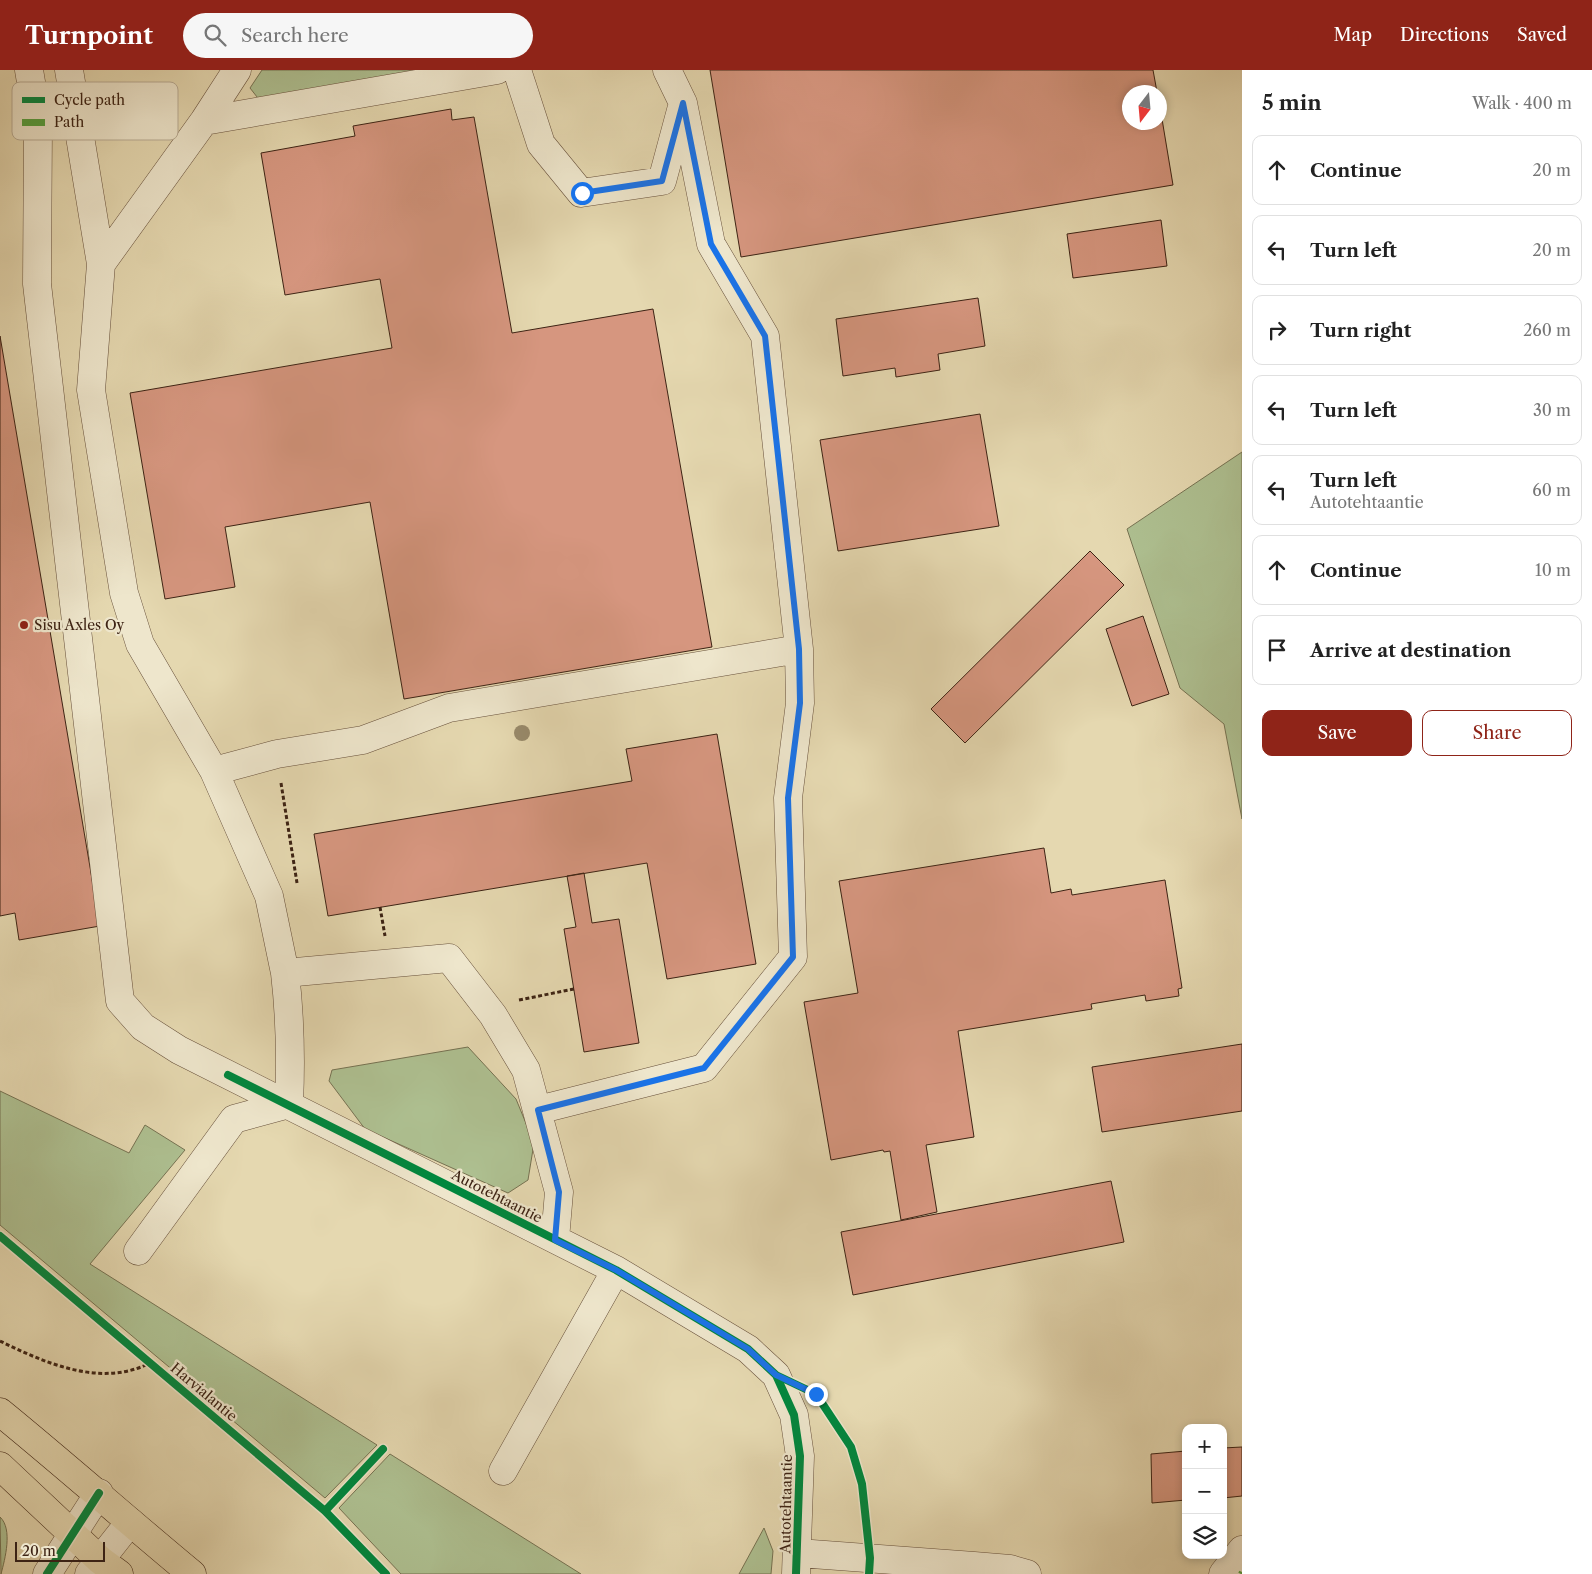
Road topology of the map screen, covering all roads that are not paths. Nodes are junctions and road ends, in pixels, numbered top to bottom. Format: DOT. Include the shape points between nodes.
graph roads {
  1 [pos="237,70"];
  2 [pos="497,70"];
  3 [pos="517,70"];
  4 [pos="667,70"];
  5 [pos="683,103"];
  6 [pos="204,121"];
  7 [pos="38,140"];
  8 [pos="81,140"];
  9 [pos="101,264"];
  10 [pos="799,649"];
  11 [pos="214,771"];
  12 [pos="284,973"];
  13 [pos="288,1104"];
  14 [pos="538,1110"];
  15 [pos="555,1240"];
  16 [pos="138,1252"];
  17 [pos="616,1270"];
  18 [pos="0,1412"];
  19 [pos="0,1466"];
  20 [pos="503,1471"];
  21 [pos="99,1493"];
  22 [pos="130,1522"];
  23 [pos="73,1534"];
  24 [pos="1242,1550"];
  25 [pos="797,1564"];
  26 [pos="103,1569"];
  27 [pos="47,1574"];
  28 [pos="192,1574"];
  29 [pos="1027,1574"];
  30 [pos="1223,1574"];
  1 -- 6 [label="street"];
  2 -- 6 [label="street"];
  3 -- 5 [label="street" via="541,144 582,193 662,181"];
  4 -- 5 [label="street"];
  5 -- 10 [label="street" via="711,244 765,336"];
  6 -- 9 [label="street"];
  7 -- 13 [label="street, Autotehtaantie" via="36,284 120,1001 143,1027 179,1050"];
  8 -- 9 [label="street"];
  9 -- 11 [label="street" via="91,390 124,593 140,644"];
  10 -- 11 [label="street" via="449,708 363,740 277,754"];
  10 -- 14 [label="street" via="800,703 788,798 793,957 704,1068"];
  11 -- 12 [label="street" via="269,896"];
  12 -- 13 [label="street" via="288,1009"];
  12 -- 14 [label="street" via="449,958 486,1006 526,1070"];
  13 -- 15 [label="street, Autotehtaantie"];
  13 -- 16 [label="street" via="234,1119"];
  14 -- 15 [label="street" via="559,1192"];
  15 -- 17 [label="street, Autotehtaantie"];
  17 -- 20 [label="street"];
  17 -- 25 [label="street, Autotehtaantie" via="748,1349 776,1375 794,1415 800,1456"];
  18 -- 21 [label="main road"];
  19 -- 23 [label="main road"];
  21 -- 22 [label="main road"];
  21 -- 23 [label="street"];
  22 -- 26 [label="street"];
  22 -- 28 [label="main road"];
  23 -- 26 [label="main road"];
  23 -- 27 [label="street"];
  24 -- 30 [label="street"];
  25 -- 29 [label="street" via="974,1566"];
}
